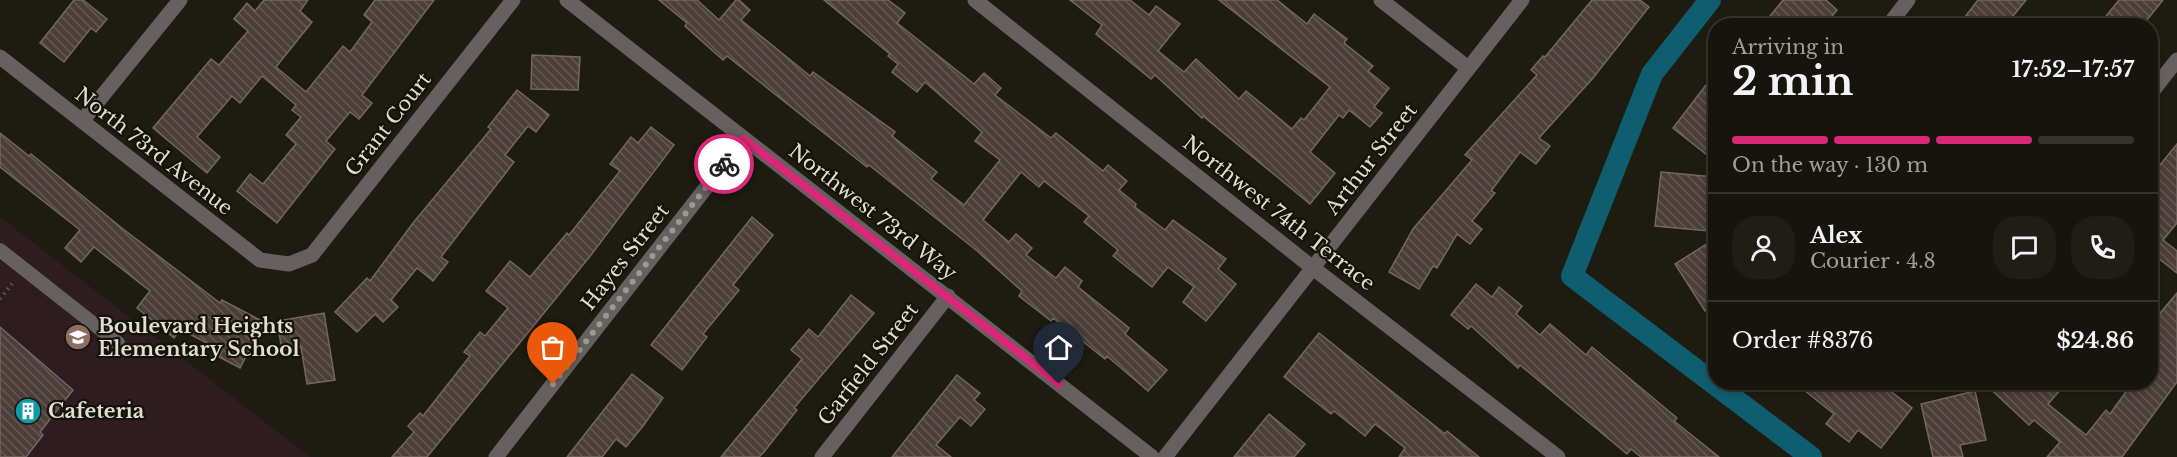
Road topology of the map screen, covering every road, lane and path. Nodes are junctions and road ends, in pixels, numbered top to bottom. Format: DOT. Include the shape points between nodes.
graph roads {
  1 [pos="180,0"];
  2 [pos="513,0"];
  3 [pos="567,0"];
  4 [pos="975,0"];
  5 [pos="1381,0"];
  6 [pos="1522,0"];
  7 [pos="1908,0"];
  8 [pos="1893,18"];
  9 [pos="0,57"];
  10 [pos="2177,60"];
  11 [pos="1468,69"];
  12 [pos="2158,84"];
  13 [pos="82,122"];
  14 [pos="744,139"];
  15 [pos="0,250"];
  16 [pos="289,264"];
  17 [pos="1313,268"];
  18 [pos="948,296"];
  19 [pos="118,343"];
  20 [pos="496,457"];
  21 [pos="822,457"];
  22 [pos="1152,457"];
  23 [pos="1165,457"];
  24 [pos="1557,457"];
  1 -- 13 [label="street"];
  2 -- 16 [label="street, Grant Court" via="312,255"];
  3 -- 14 [label="street, Northwest 73rd Way"];
  4 -- 17 [label="street, Northwest 74th Terrace"];
  5 -- 11 [label="street"];
  6 -- 11 [label="street, Arthur Street"];
  7 -- 8 [label="street"];
  9 -- 13 [label="street, North 73rd Avenue"];
  10 -- 12 [label="street"];
  11 -- 17 [label="street, Arthur Street"];
  13 -- 16 [label="street, North 73rd Avenue" via="260,260"];
  14 -- 18 [label="street, Northwest 73rd Way"];
  14 -- 20 [label="street, Hayes Street"];
  15 -- 19 [label="lane"];
  17 -- 23 [label="street, Arthur Street"];
  17 -- 24 [label="street, Northwest 74th Terrace"];
  18 -- 21 [label="street, Garfield Street"];
  18 -- 22 [label="street, Northwest 73rd Way"];
}
